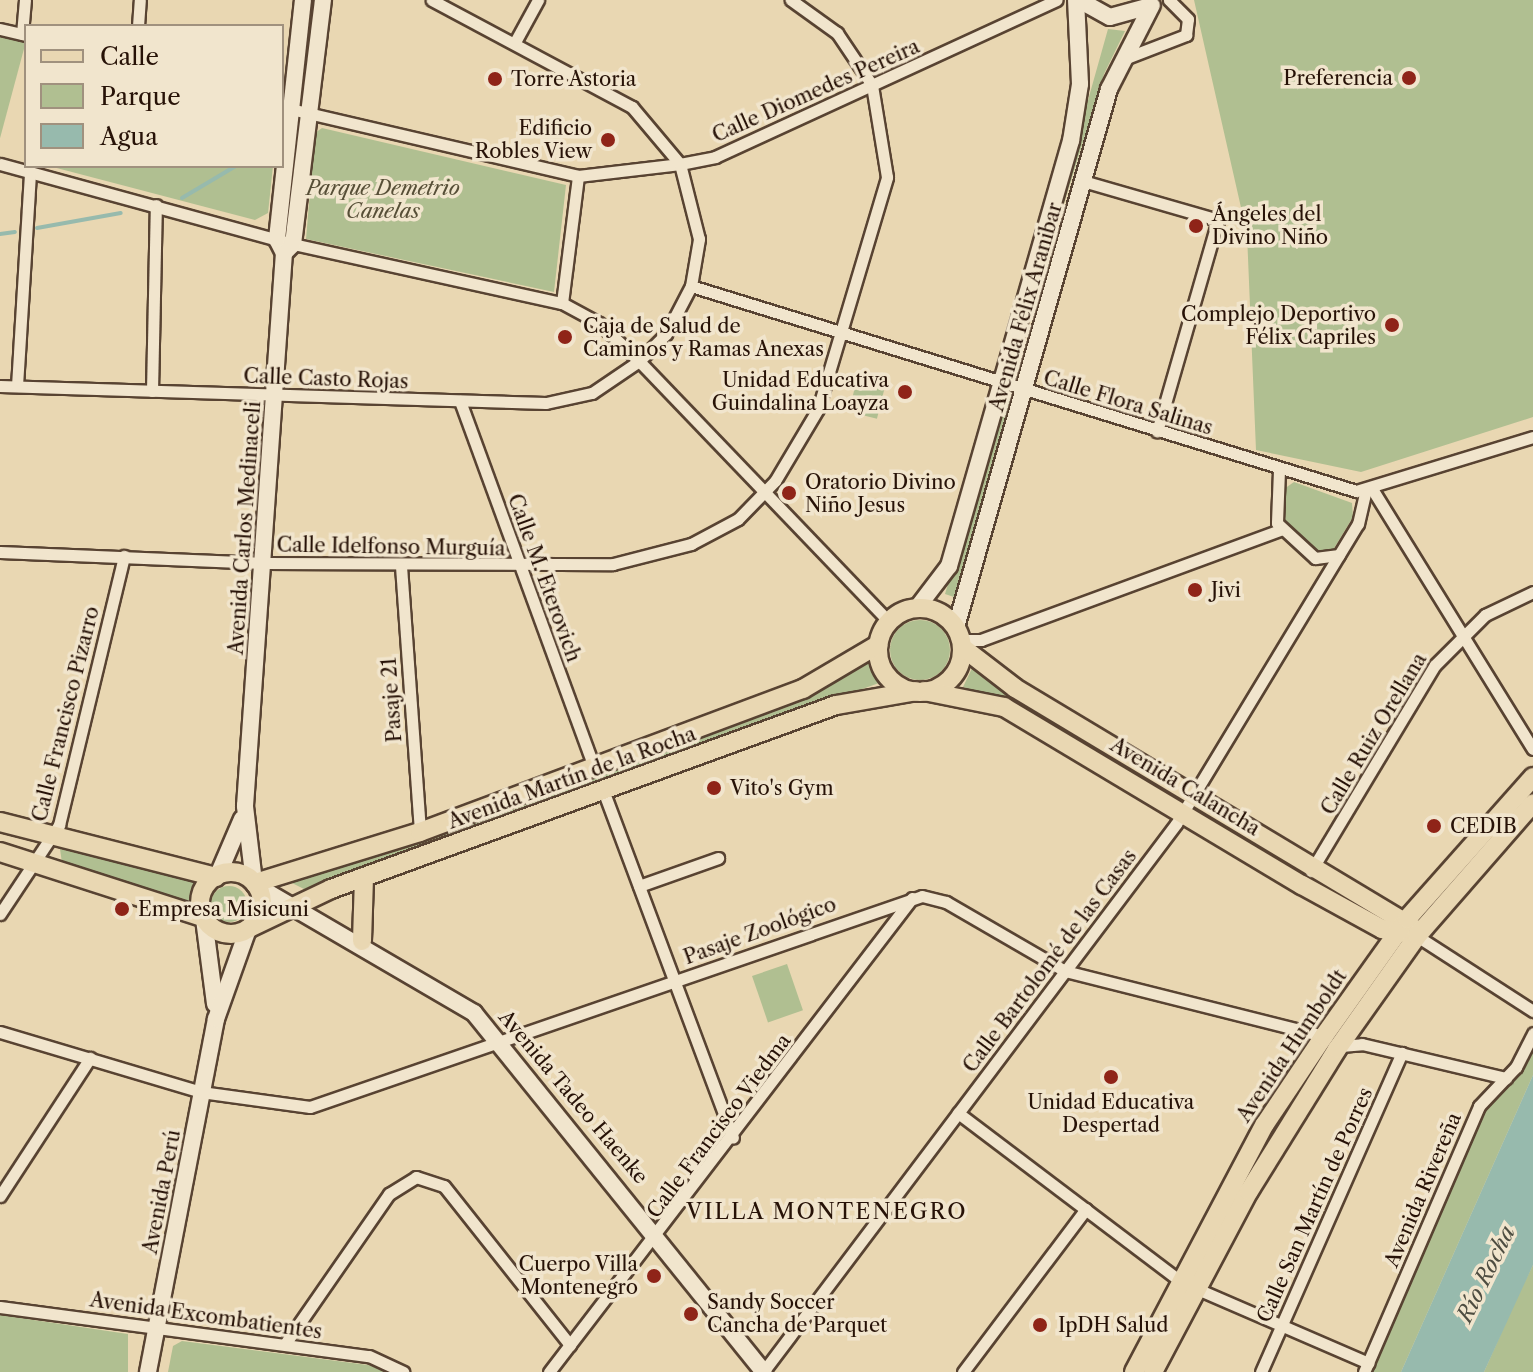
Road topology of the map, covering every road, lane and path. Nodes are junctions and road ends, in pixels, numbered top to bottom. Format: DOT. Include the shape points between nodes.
graph roads {
  1 [pos="25,0"];
  2 [pos="140,0"];
  3 [pos="303,0"];
  4 [pos="323,0"];
  5 [pos="432,0"];
  6 [pos="538,0"];
  7 [pos="791,0"];
  8 [pos="1057,0"];
  9 [pos="1077,0"];
  10 [pos="1169,0"];
  11 [pos="1154,2"];
  12 [pos="24,24"];
  13 [pos="138,24"];
  14 [pos="0,29"];
  15 [pos="24,35"];
  16 [pos="515,42"];
  17 [pos="1121,60"];
  18 [pos="872,85"];
  19 [pos="286,108"];
  20 [pos="309,114"];
  21 [pos="0,164"];
  22 [pos="680,164"];
  23 [pos="30,172"];
  24 [pos="578,176"];
  25 [pos="1083,181"];
  26 [pos="156,205"];
  27 [pos="285,245"];
  28 [pos="691,286"];
  29 [pos="562,303"];
  30 [pos="844,334"];
  31 [pos="639,361"];
  32 [pos="1002,383"];
  33 [pos="0,386"];
  34 [pos="17,386"];
  35 [pos="1023,389"];
  36 [pos="152,391"];
  37 [pos="274,395"];
  38 [pos="460,401"];
  39 [pos="1157,431"];
  40 [pos="1533,437"];
  41 [pos="1279,470"];
  42 [pos="1369,492"];
  43 [pos="764,495"];
  44 [pos="1282,529"];
  45 [pos="0,552"];
  46 [pos="1340,555"];
  47 [pos="124,556"];
  48 [pos="264,563"];
  49 [pos="401,566"];
  50 [pos="522,567"];
  51 [pos="1533,592"];
  52 [pos="917,608"];
  53 [pos="889,622"];
  54 [pos="1460,636"];
  55 [pos="960,638"];
  56 [pos="879,644"];
  57 [pos="920,691"];
  58 [pos="1533,749"];
  59 [pos="594,767"];
  60 [pos="1533,777"];
  61 [pos="603,790"];
  62 [pos="1195,794"];
  63 [pos="1533,803"];
  64 [pos="245,806"];
  65 [pos="1185,812"];
  66 [pos="0,822"];
  67 [pos="420,832"];
  68 [pos="51,837"];
  69 [pos="0,852"];
  70 [pos="718,858"];
  71 [pos="34,861"];
  72 [pos="1315,866"];
  73 [pos="217,876"];
  74 [pos="364,877"];
  75 [pos="255,883"];
  76 [pos="1302,885"];
  77 [pos="639,886"];
  78 [pos="913,898"];
  79 [pos="297,904"];
  80 [pos="0,914"];
  81 [pos="204,918"];
  82 [pos="1373,924"];
  83 [pos="1402,925"];
  84 [pos="249,929"];
  85 [pos="1417,936"];
  86 [pos="362,941"];
  87 [pos="1377,959"];
  88 [pos="1065,971"];
  89 [pos="675,982"];
  90 [pos="1533,1011"];
  91 [pos="216,1019"];
  92 [pos="0,1032"];
  93 [pos="1533,1033"];
  94 [pos="1330,1042"];
  95 [pos="505,1043"];
  96 [pos="1402,1053"];
  97 [pos="90,1058"];
  98 [pos="1506,1078"];
  99 [pos="201,1092"];
  100 [pos="958,1113"];
  101 [pos="733,1138"];
  102 [pos="0,1196"];
  103 [pos="1086,1209"];
  104 [pos="659,1236"];
  105 [pos="1187,1284"];
  106 [pos="0,1307"];
  107 [pos="1282,1326"];
  108 [pos="156,1328"];
  109 [pos="285,1344"];
  110 [pos="570,1345"];
  111 [pos="1366,1367"];
  112 [pos="148,1372"];
  113 [pos="403,1372"];
  114 [pos="549,1372"];
  115 [pos="764,1372"];
  116 [pos="963,1372"];
  117 [pos="1134,1372"];
  118 [pos="1153,1372"];
  119 [pos="1261,1372"];
  1 -- 12 [label="street"];
  2 -- 13 [label="street"];
  3 -- 19 [label="main road, Avenida Carlos Medinaceli"];
  4 -- 20 [label="main road, Avenida Carlos Medinaceli"];
  5 -- 16 [label="street"];
  6 -- 16 [label="street"];
  7 -- 18 [label="street" via="837,33"];
  8 -- 18 [label="street, Calle Diomedes Pereira"];
  9 -- 11 [label="main road" via="1119,18"];
  9 -- 32 [label="main road, Avenida Félix Aranibar" via="1078,108"];
  10 -- 17 [label="street" via="1188,19 1186,35"];
  11 -- 17 [label="main road, Avenida Félix Aranibar"];
  14 -- 15 [label="street"];
  16 -- 22 [label="street" via="632,107"];
  17 -- 25 [label="main road, Avenida Félix Aranibar"];
  18 -- 22 [label="street, Calle Diomedes Pereira" via="715,157"];
  18 -- 30 [label="street, Calle Idelfonso Murguía" via="887,177"];
  19 -- 20 [label="street"];
  19 -- 27 [label="main road, Avenida Carlos Medinaceli"];
  20 -- 24 [label="street"];
  20 -- 27 [label="main road, Avenida Carlos Medinaceli"];
  21 -- 23 [label="street"];
  22 -- 24 [label="street, Calle Diomedes Pereira"];
  22 -- 28 [label="street, Calle Casto Rojas" via="699,239"];
  23 -- 26 [label="street"];
  23 -- 34 [label="street"];
  24 -- 29 [label="street"];
  25 -- 35 [label="main road, Avenida Félix Aranibar"];
  25 -- 39 [label="street" via="1218,220"];
  26 -- 27 [label="street"];
  26 -- 36 [label="street"];
  27 -- 29 [label="street"];
  27 -- 37 [label="main road, Avenida Carlos Medinaceli"];
  28 -- 30 [label="street, Calle Flora Salinas"];
  28 -- 31 [label="street, Calle Casto Rojas" via="666,334"];
  29 -- 31 [label="street" via="599,323"];
  30 -- 32 [label="street, Calle Flora Salinas"];
  30 -- 43 [label="street, Calle Idelfonso Murguía" via="802,442"];
  31 -- 38 [label="street, Calle Casto Rojas" via="576,399"];
  31 -- 43 [label="street"];
  32 -- 35 [label="street, Calle Flora Salinas"];
  32 -- 52 [label="main road, Avenida Félix Aranibar" via="949,566"];
  33 -- 34 [label="street, Calle Casto Rojas"];
  34 -- 36 [label="street, Calle Casto Rojas"];
  35 -- 39 [label="street, Calle Flora Salinas"];
  35 -- 55 [label="main road, Avenida Félix Aranibar"];
  36 -- 37 [label="street, Calle Casto Rojas"];
  37 -- 38 [label="street, Calle Casto Rojas"];
  37 -- 48 [label="main road, Avenida Carlos Medinaceli"];
  38 -- 50 [label="street, Calle M. Eterovich"];
  39 -- 41 [label="street, Calle Flora Salinas"];
  40 -- 42 [label="street"];
  41 -- 42 [label="street, Calle Flora Salinas"];
  41 -- 44 [label="street" via="1273,508"];
  42 -- 46 [label="street, Calle Bartolomé de las Casas"];
  42 -- 54 [label="street"];
  43 -- 50 [label="street, Calle Idelfonso Murguía" via="719,530 653,557"];
  43 -- 53 [label="street"];
  44 -- 46 [label="street" via="1315,558"];
  44 -- 55 [label="street" via="981,640"];
  45 -- 47 [label="street, Calle Idelfonso Murguía"];
  46 -- 62 [label="street, Calle Bartolomé de las Casas"];
  47 -- 48 [label="street, Calle Idelfonso Murguía"];
  47 -- 68 [label="street, Calle Francisco Pizarro"];
  48 -- 49 [label="street, Calle Idelfonso Murguía"];
  48 -- 64 [label="main road, Avenida Carlos Medinaceli"];
  49 -- 50 [label="street, Calle Idelfonso Murguía"];
  49 -- 67 [label="street, Pasaje 21"];
  50 -- 59 [label="street, Calle M. Eterovich"];
  51 -- 54 [label="street, Calle Ruiz Orellana"];
  52 -- 53 [label="main road"];
  52 -- 55 [label="main road" via="937,611"];
  53 -- 56 [label="main road"];
  54 -- 58 [label="street"];
  54 -- 72 [label="street, Calle Ruiz Orellana"];
  55 -- 57 [label="main road" via="952,677"];
  55 -- 62 [label="main road, Avenida Calancha" via="1015,688"];
  56 -- 57 [label="main road" via="890,678"];
  56 -- 59 [label="main road, Avenida Martín de la Rocha" via="810,686"];
  57 -- 61 [label="main road, Avenida Martín de la Rocha" via="853,700"];
  57 -- 65 [label="main road, Avenida Calancha" via="1004,707"];
  59 -- 67 [label="main road, Avenida Martín de la Rocha"];
  60 -- 83 [label="main road, Avenida Humboldt"];
  61 -- 74 [label="main road, Avenida Martín de la Rocha"];
  61 -- 77 [label="street"];
  62 -- 65 [label="street, Calle Bartolomé de las Casas"];
  62 -- 72 [label="main road, Avenida Calancha"];
  63 -- 85 [label="main road, Avenida Humboldt"];
  64 -- 73 [label="main road, Avenida Carlos Medinaceli"];
  64 -- 75 [label="main road, Avenida Carlos Medinaceli"];
  65 -- 76 [label="main road, Avenida Calancha"];
  65 -- 88 [label="street, Calle Bartolomé de las Casas"];
  66 -- 68 [label="main road"];
  67 -- 75 [label="main road, Avenida Martín de la Rocha"];
  68 -- 71 [label="street, Calle Francisco Pizarro"];
  68 -- 73 [label="main road"];
  69 -- 71 [label="main road"];
  70 -- 77 [label="street"];
  71 -- 80 [label="street, Calle Francisco Pizarro"];
  71 -- 81 [label="main road"];
  72 -- 76 [label="street, Calle Ruiz Orellana"];
  72 -- 83 [label="main road, Avenida Calancha"];
  73 -- 75 [label="main road" via="237,873"];
  73 -- 81 [label="main road" via="201,894"];
  74 -- 79 [label="main road, Avenida Martín de la Rocha"];
  74 -- 86 [label="main road"];
  75 -- 79 [label="main road, Avenida Tadeo Haenke"];
  75 -- 84 [label="main road" via="262,903"];
  76 -- 82 [label="main road, Avenida Calancha"];
  77 -- 89 [label="street"];
  78 -- 88 [label="street" via="946,902"];
  78 -- 89 [label="street, Pasaje Zoológico"];
  78 -- 101 [label="street, Calle Francisco Viedma"];
  79 -- 84 [label="main road, Avenida Martín de la Rocha"];
  79 -- 86 [label="main road, Avenida Tadeo Haenke"];
  81 -- 84 [label="main road" via="229,934"];
  81 -- 91 [label="main road, Avenida Perú"];
  82 -- 83 [label="main road, Avenida Calancha"];
  82 -- 87 [label="main road"];
  83 -- 85 [label="main road, Avenida Calancha"];
  83 -- 87 [label="main road, Avenida Humboldt"];
  84 -- 91 [label="main road, Avenida Perú"];
  85 -- 90 [label="street, Avenida Calancha"];
  85 -- 94 [label="main road, Avenida Humboldt"];
  86 -- 95 [label="main road, Avenida Tadeo Haenke" via="449,993"];
  87 -- 94 [label="main road, Avenida Humboldt"];
  88 -- 94 [label="street"];
  88 -- 100 [label="street, Calle Bartolomé de las Casas"];
  89 -- 95 [label="street, Pasaje Zoológico"];
  89 -- 101 [label="street"];
  91 -- 99 [label="main road, Avenida Perú"];
  92 -- 97 [label="street, Pasaje Zoológico"];
  93 -- 98 [label="street, Avenida Rivereña"];
  94 -- 96 [label="street"];
  94 -- 105 [label="main road, Avenida Humboldt"];
  95 -- 99 [label="street, Pasaje Zoológico" via="310,1107"];
  95 -- 104 [label="main road, Avenida Tadeo Haenke"];
  96 -- 98 [label="street"];
  96 -- 107 [label="street, Calle San Martín de Porres"];
  97 -- 99 [label="street, Pasaje Zoológico"];
  97 -- 102 [label="street"];
  98 -- 111 [label="street, Avenida Rivereña" via="1479,1106"];
  99 -- 108 [label="main road, Avenida Perú"];
  100 -- 103 [label="street"];
  100 -- 115 [label="street, Calle Bartolomé de las Casas"];
  101 -- 104 [label="street, Calle Francisco Viedma"];
  103 -- 105 [label="street"];
  103 -- 116 [label="street"];
  104 -- 110 [label="street, Calle Francisco Viedma"];
  104 -- 115 [label="main road, Avenida Tadeo Haenke"];
  105 -- 107 [label="street"];
  105 -- 117 [label="main road, Avenida Humboldt"];
  105 -- 118 [label="main road, Avenida Humboldt"];
  106 -- 108 [label="street, Avenida Excombatientes"];
  107 -- 111 [label="street"];
  107 -- 119 [label="street, Calle San Martín de Porres"];
  108 -- 109 [label="street, Avenida Excombatientes"];
  108 -- 112 [label="main road, Avenida Perú"];
  109 -- 110 [label="street" via="389,1194 416,1177 444,1186"];
  109 -- 113 [label="street, Avenida Excombatientes" via="369,1356"];
  110 -- 114 [label="street, Calle Francisco Viedma"];
}
